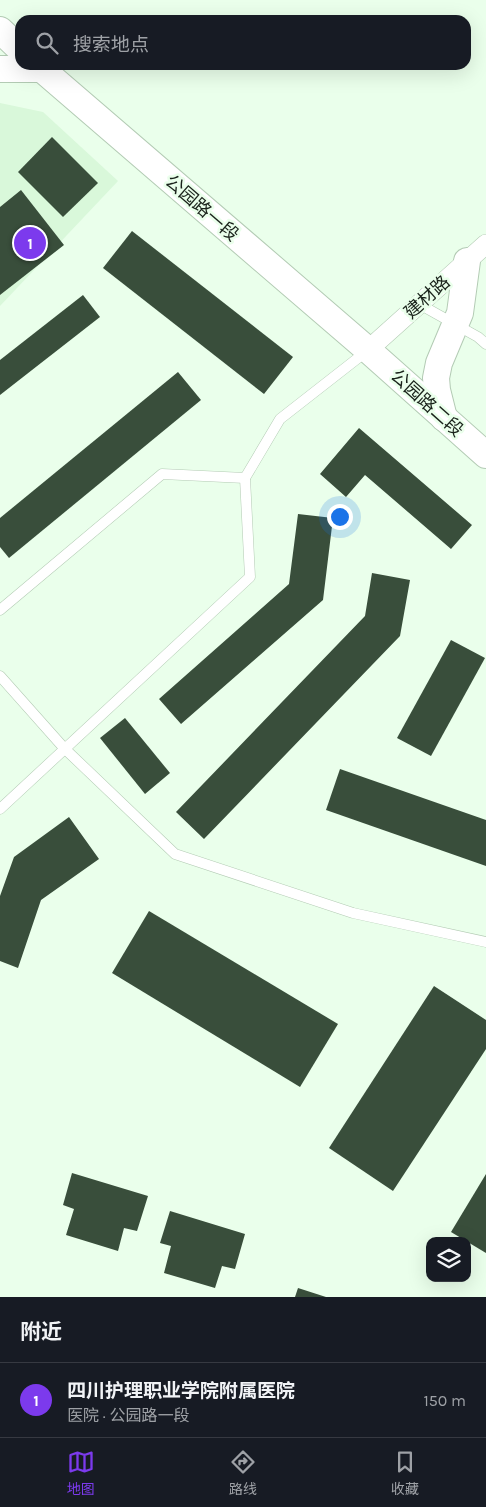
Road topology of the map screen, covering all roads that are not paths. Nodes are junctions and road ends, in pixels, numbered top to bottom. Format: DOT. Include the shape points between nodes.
graph roads {
  1 [pos="0,30"];
  2 [pos="15,44"];
  3 [pos="15,68"];
  4 [pos="0,69"];
  5 [pos="42,70"];
  6 [pos="486,244"];
  7 [pos="467,261"];
  8 [pos="419,304"];
  9 [pos="455,325"];
  10 [pos="486,344"];
  11 [pos="368,350"];
  12 [pos="444,418"];
  13 [pos="486,455"];
  14 [pos="245,478"];
  15 [pos="0,610"];
  16 [pos="0,676"];
  17 [pos="64,748"];
  18 [pos="0,808"];
  19 [pos="486,942"];
  1 -- 2 [label="street"];
  3 -- 4 [label="street"];
  5 -- 11 [label="street, 公园路一段"];
  6 -- 7 [label="street, 建材路"];
  7 -- 8 [label="street, 建材路"];
  7 -- 9 [label="street" via="460,313"];
  8 -- 9 [label="lane"];
  8 -- 11 [label="street, 建材路"];
  9 -- 10 [label="lane"];
  9 -- 12 [label="street" via="439,362 436,378"];
  11 -- 12 [label="street, 公园路二段"];
  11 -- 14 [label="lane" via="280,419"];
  12 -- 13 [label="street, 公园路二段"];
  14 -- 15 [label="lane" via="162,474"];
  14 -- 17 [label="lane" via="250,577"];
  16 -- 17 [label="lane"];
  17 -- 18 [label="lane"];
  17 -- 19 [label="lane" via="175,854 353,912"];
}
